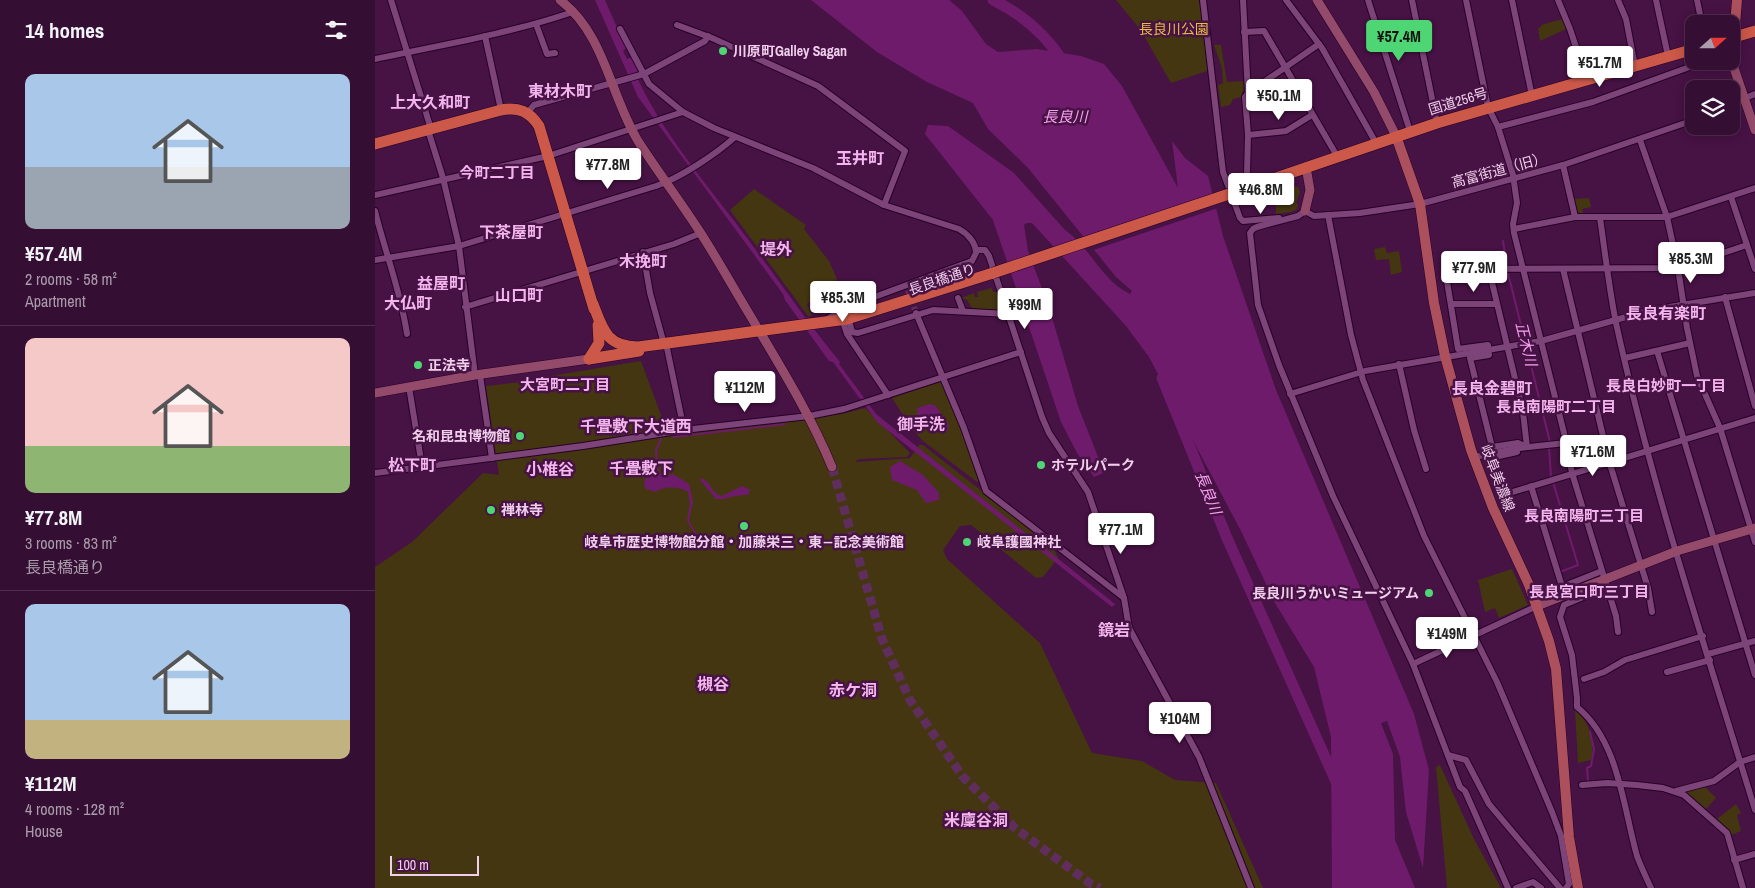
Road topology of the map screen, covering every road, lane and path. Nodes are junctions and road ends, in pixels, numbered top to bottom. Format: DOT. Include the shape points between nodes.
graph roads {
  1 [pos="391,0"];
  2 [pos="560,0"];
  3 [pos="1203,0"];
  4 [pos="1243,0"];
  5 [pos="1286,0"];
  6 [pos="1317,0"];
  7 [pos="1368,0"];
  8 [pos="1412,0"];
  9 [pos="1465,0"];
  10 [pos="1512,0"];
  11 [pos="1558,0"];
  12 [pos="1618,0"];
  13 [pos="1656,0"];
  14 [pos="1697,0"];
  15 [pos="1737,0"];
  16 [pos="573,12"];
  17 [pos="1700,15"];
  18 [pos="1736,15"];
  19 [pos="536,24"];
  20 [pos="677,25"];
  21 [pos="620,30"];
  22 [pos="1755,31"];
  23 [pos="1244,32"];
  24 [pos="485,36"];
  25 [pos="708,36"];
  26 [pos="1755,36"];
  27 [pos="1740,37"];
  28 [pos="1740,39"];
  29 [pos="1319,44"];
  30 [pos="1685,51"];
  31 [pos="407,52"];
  32 [pos="555,53"];
  33 [pos="1668,56"];
  34 [pos="1685,56"];
  35 [pos="375,58"];
  36 [pos="1635,66"];
  37 [pos="1285,68"];
  38 [pos="1685,68"];
  39 [pos="1735,70"];
  40 [pos="641,74"];
  41 [pos="1587,80"];
  42 [pos="617,82"];
  43 [pos="1248,93"];
  44 [pos="1755,94"];
  45 [pos="1533,96"];
  46 [pos="1744,99"];
  47 [pos="1740,101"];
  48 [pos="501,110"];
  49 [pos="1490,110"];
  50 [pos="528,112"];
  51 [pos="683,112"];
  52 [pos="1312,114"];
  53 [pos="1437,123"];
  54 [pos="1685,123"];
  55 [pos="1498,127"];
  56 [pos="631,128"];
  57 [pos="429,130"];
  58 [pos="1755,130"];
  59 [pos="1410,131"];
  60 [pos="1248,135"];
  61 [pos="735,137"];
  62 [pos="1398,138"];
  63 [pos="1641,140"];
  64 [pos="1375,143"];
  65 [pos="375,144"];
  66 [pos="548,156"];
  67 [pos="1337,156"];
  68 [pos="1563,165"];
  69 [pos="1307,170"];
  70 [pos="1247,174"];
  71 [pos="443,178"];
  72 [pos="1512,179"];
  73 [pos="667,182"];
  74 [pos="1755,188"];
  75 [pos="375,195"];
  76 [pos="1236,197"];
  77 [pos="1731,197"];
  78 [pos="884,204"];
  79 [pos="1420,204"];
  80 [pos="1305,211"];
  81 [pos="375,212"];
  82 [pos="567,215"];
  83 [pos="1328,215"];
  84 [pos="1575,217"];
  85 [pos="1285,218"];
  86 [pos="1600,218"];
  87 [pos="1667,218"];
  88 [pos="1514,229"];
  89 [pos="701,233"];
  90 [pos="1747,245"];
  91 [pos="459,246"];
  92 [pos="977,250"];
  93 [pos="643,252"];
  94 [pos="387,258"];
  95 [pos="375,260"];
  96 [pos="1608,268"];
  97 [pos="1678,268"];
  98 [pos="1523,269"];
  99 [pos="1563,269"];
  100 [pos="1755,269"];
  101 [pos="949,270"];
  102 [pos="1489,270"];
  103 [pos="583,271"];
  104 [pos="993,275"];
  105 [pos="951,277"];
  106 [pos="1755,293"];
  107 [pos="1725,297"];
  108 [pos="958,298"];
  109 [pos="858,303"];
  110 [pos="1683,303"];
  111 [pos="593,304"];
  112 [pos="1451,304"];
  113 [pos="1497,304"];
  114 [pos="465,306"];
  115 [pos="963,311"];
  116 [pos="865,314"];
  117 [pos="917,314"];
  118 [pos="1008,314"];
  119 [pos="1616,321"];
  120 [pos="847,324"];
  121 [pos="817,325"];
  122 [pos="1577,331"];
  123 [pos="407,334"];
  124 [pos="762,335"];
  125 [pos="1541,340"];
  126 [pos="1690,343"];
  127 [pos="665,346"];
  128 [pos="1508,346"];
  129 [pos="1488,349"];
  130 [pos="1657,351"];
  131 [pos="1021,352"];
  132 [pos="1445,356"];
  133 [pos="1625,358"];
  134 [pos="589,359"];
  135 [pos="1399,364"];
  136 [pos="1361,372"];
  137 [pos="478,375"];
  138 [pos="942,377"];
  139 [pos="409,387"];
  140 [pos="375,393"];
  141 [pos="1290,394"];
  142 [pos="886,395"];
  143 [pos="1755,406"];
  144 [pos="809,416"];
  145 [pos="1755,418"];
  146 [pos="1719,428"];
  147 [pos="684,430"];
  148 [pos="1684,439"];
  149 [pos="1565,443"];
  150 [pos="1523,447"];
  151 [pos="1647,450"];
  152 [pos="1499,456"];
  153 [pos="1474,457"];
  154 [pos="493,458"];
  155 [pos="1609,462"];
  156 [pos="423,466"];
  157 [pos="832,467"];
  158 [pos="1426,469"];
  159 [pos="375,473"];
  160 [pos="1571,473"];
  161 [pos="1531,486"];
  162 [pos="1503,495"];
  163 [pos="1753,528"];
  164 [pos="1714,540"];
  165 [pos="1755,542"];
  166 [pos="1677,551"];
  167 [pos="1641,566"];
  168 [pos="1604,579"];
  169 [pos="1124,598"];
  170 [pos="1537,606"];
  171 [pos="1652,612"];
  172 [pos="1618,632"];
  173 [pos="1472,634"];
  174 [pos="1703,636"];
  175 [pos="1755,641"];
  176 [pos="1746,644"];
  177 [pos="1709,657"];
  178 [pos="1413,664"];
  179 [pos="1667,672"];
  180 [pos="1755,674"];
  181 [pos="1584,679"];
  182 [pos="1448,755"];
  183 [pos="1755,757"];
  184 [pos="1740,762"];
  185 [pos="1619,783"];
  186 [pos="1582,785"];
  187 [pos="1676,791"];
  188 [pos="1755,810"];
  189 [pos="1755,854"];
  190 [pos="1734,860"];
  191 [pos="1251,888"];
  192 [pos="1508,888"];
  193 [pos="1516,888"];
  194 [pos="1541,888"];
  195 [pos="1559,888"];
  196 [pos="1566,888"];
  197 [pos="1577,888"];
  198 [pos="1651,888"];
  199 [pos="1743,888"];
  1 -- 31 [label="street"];
  2 -- 16 [label="street"];
  3 -- 76 [label="street" via="1223,172"];
  4 -- 23 [label="street"];
  5 -- 29 [label="street"];
  6 -- 62 [label="street" via="1374,92"];
  7 -- 59 [label="street"];
  8 -- 53 [label="street"];
  9 -- 49 [label="street"];
  10 -- 45 [label="street"];
  11 -- 41 [label="street"];
  12 -- 36 [label="street" via="1626,19"];
  13 -- 33 [label="street"];
  14 -- 17 [label="street"];
  15 -- 18 [label="main road"];
  16 -- 19 [label="street"];
  16 -- 42 [label="street" via="588,30"];
  19 -- 24 [label="street"];
  19 -- 32 [label="street" via="547,54"];
  20 -- 25 [label="street"];
  21 -- 40 [label="street"];
  22 -- 27 [label="highway"];
  23 -- 37 [label="street" via="1264,31"];
  23 -- 43 [label="street"];
  24 -- 31 [label="street"];
  24 -- 48 [label="street"];
  25 -- 40 [label="street" via="705,41"];
  25 -- 78 [label="street" via="818,86 905,151"];
  26 -- 28 [label="highway"];
  29 -- 37 [label="street"];
  29 -- 64 [label="street" via="1343,81"];
  30 -- 33 [label="highway, 国道256号"];
  31 -- 35 [label="street"];
  31 -- 57 [label="street"];
  33 -- 36 [label="highway, 国道256号"];
  34 -- 49 [label="highway, 国道256号"];
  36 -- 41 [label="highway, 国道256号"];
  37 -- 43 [label="street"];
  37 -- 52 [label="street"];
  38 -- 55 [label="street" via="1593,102"];
  39 -- 46 [label="street"];
  40 -- 42 [label="street"];
  40 -- 51 [label="street" via="655,91"];
  41 -- 45 [label="highway, 国道256号"];
  42 -- 50 [label="street" via="534,105"];
  42 -- 56 [label="street"];
  43 -- 60 [label="street" via="1245,97"];
  44 -- 46 [label="street"];
  45 -- 49 [label="highway, 国道256号"];
  46 -- 47 [label="street"];
  46 -- 58 [label="street"];
  48 -- 50 [label="highway" via="511,108"];
  48 -- 57 [label="highway"];
  49 -- 53 [label="highway, 国道256号"];
  49 -- 55 [label="street"];
  49 -- 62 [label="highway, 国道256号"];
  50 -- 66 [label="highway, 長良橋通り" via="539,126"];
  51 -- 56 [label="street"];
  51 -- 61 [label="street"];
  52 -- 60 [label="street" via="1286,131"];
  52 -- 67 [label="street"];
  53 -- 59 [label="highway, 国道256号"];
  54 -- 63 [label="street, 高富街道（旧）"];
  55 -- 72 [label="street"];
  56 -- 66 [label="street"];
  56 -- 73 [label="street"];
  57 -- 65 [label="highway"];
  57 -- 71 [label="street"];
  59 -- 62 [label="highway, 国道256号"];
  60 -- 70 [label="street"];
  61 -- 73 [label="street"];
  61 -- 78 [label="street" via="813,168"];
  62 -- 64 [label="highway, 国道256号"];
  62 -- 69 [label="highway, 国道256号"];
  62 -- 79 [label="main road, 岐阜美濃線"];
  63 -- 68 [label="street, 高富街道（旧）"];
  63 -- 87 [label="street"];
  64 -- 67 [label="highway, 国道256号"];
  66 -- 71 [label="street"];
  66 -- 82 [label="highway, 長良橋通り"];
  67 -- 69 [label="highway, 国道256号"];
  68 -- 72 [label="street, 高富街道（旧）"];
  68 -- 84 [label="street"];
  69 -- 76 [label="highway, 国道256号"];
  69 -- 80 [label="street" via="1310,190"];
  71 -- 75 [label="street"];
  71 -- 91 [label="street"];
  72 -- 79 [label="street, 高富街道（旧）"];
  72 -- 88 [label="street" via="1517,203"];
  73 -- 82 [label="street"];
  73 -- 89 [label="street"];
  74 -- 77 [label="street"];
  76 -- 85 [label="street" via="1243,221"];
  76 -- 104 [label="highway, 長良橋通り, bridge"];
  77 -- 87 [label="street"];
  77 -- 90 [label="street"];
  78 -- 92 [label="street" via="959,229"];
  79 -- 83 [label="street, 高富街道（旧）"];
  79 -- 132 [label="main road, 岐阜美濃線"];
  80 -- 83 [label="street, 高富街道（旧）" via="1314,216"];
  80 -- 85 [label="street"];
  81 -- 94 [label="street"];
  82 -- 91 [label="street"];
  82 -- 103 [label="highway, 長良橋通り"];
  83 -- 136 [label="street"];
  84 -- 86 [label="street"];
  84 -- 88 [label="street"];
  85 -- 141 [label="street" via="1253,229 1250,242 1258,305"];
  86 -- 87 [label="street"];
  86 -- 96 [label="street"];
  87 -- 97 [label="street"];
  88 -- 98 [label="street"];
  89 -- 93 [label="street"];
  89 -- 124 [label="street"];
  90 -- 97 [label="street"];
  90 -- 100 [label="street"];
  91 -- 94 [label="street"];
  91 -- 114 [label="street"];
  92 -- 101 [label="street" via="972,261"];
  92 -- 118 [label="street" via="985,250 989,256"];
  93 -- 103 [label="street"];
  93 -- 127 [label="street" via="650,293"];
  94 -- 95 [label="street"];
  94 -- 123 [label="street" via="403,306"];
  96 -- 97 [label="street"];
  96 -- 99 [label="street"];
  96 -- 119 [label="street"];
  97 -- 110 [label="street"];
  98 -- 99 [label="street"];
  98 -- 102 [label="street"];
  98 -- 125 [label="street"];
  99 -- 122 [label="street"];
  101 -- 105 [label="street"];
  101 -- 109 [label="street" via="907,288"];
  102 -- 112 [label="street" via="1445,269"];
  102 -- 113 [label="street"];
  103 -- 111 [label="highway, 長良橋通り"];
  103 -- 114 [label="street"];
  104 -- 116 [label="highway, 長良橋通り"];
  104 -- 120 [label="highway, 長良橋通り"];
  106 -- 107 [label="street"];
  107 -- 110 [label="street"];
  107 -- 143 [label="street"];
  108 -- 115 [label="street"];
  109 -- 116 [label="street" via="857,311"];
  109 -- 121 [label="street"];
  110 -- 119 [label="street"];
  110 -- 126 [label="street"];
  111 -- 127 [label="highway, 長良橋通り" via="606,335 617,343 631,347"];
  111 -- 134 [label="highway, 長良橋通り" via="600,338"];
  112 -- 113 [label="street"];
  112 -- 129 [label="street" via="1458,349 1487,345"];
  113 -- 128 [label="street"];
  114 -- 137 [label="street"];
  115 -- 117 [label="street" via="933,310"];
  115 -- 118 [label="street"];
  116 -- 121 [label="highway, 長良橋通り"];
  117 -- 120 [label="street" via="858,333 852,332"];
  117 -- 138 [label="street"];
  118 -- 131 [label="street"];
  119 -- 122 [label="street"];
  119 -- 133 [label="street"];
  120 -- 121 [label="highway, 長良橋通り"];
  120 -- 142 [label="street" via="847,334"];
  121 -- 124 [label="highway, 長良橋通り"];
  122 -- 125 [label="street"];
  122 -- 155 [label="street"];
  124 -- 127 [label="highway, 長良橋通り"];
  124 -- 144 [label="street"];
  125 -- 128 [label="street"];
  125 -- 149 [label="street"];
  126 -- 130 [label="street"];
  126 -- 146 [label="street" via="1697,376"];
  127 -- 134 [label="highway, 長良橋通り"];
  127 -- 147 [label="street"];
  128 -- 129 [label="street"];
  128 -- 150 [label="street" via="1523,412"];
  129 -- 132 [label="street"];
  129 -- 150 [label="street" via="1489,355 1470,358 1492,447 1518,443"];
  130 -- 133 [label="street"];
  130 -- 148 [label="street"];
  131 -- 138 [label="street"];
  131 -- 169 [label="street" via="1049,433 1088,492"];
  132 -- 135 [label="street"];
  132 -- 153 [label="main road, 岐阜美濃線"];
  133 -- 151 [label="street"];
  134 -- 137 [label="street"];
  135 -- 136 [label="street"];
  135 -- 158 [label="street"];
  136 -- 141 [label="street"];
  136 -- 173 [label="street" via="1424,536"];
  137 -- 139 [label="street"];
  137 -- 154 [label="street"];
  138 -- 142 [label="street"];
  138 -- 169 [label="street" via="986,492"];
  139 -- 140 [label="street"];
  139 -- 156 [label="street"];
  141 -- 178 [label="street" via="1333,496"];
  142 -- 144 [label="street"];
  144 -- 147 [label="street"];
  144 -- 157 [label="street"];
  145 -- 146 [label="street"];
  146 -- 148 [label="street"];
  146 -- 163 [label="street"];
  147 -- 154 [label="street"];
  148 -- 151 [label="street"];
  148 -- 164 [label="street"];
  149 -- 150 [label="street"];
  149 -- 160 [label="street"];
  150 -- 152 [label="street" via="1519,452"];
  150 -- 153 [label="street"];
  151 -- 155 [label="street"];
  151 -- 166 [label="street"];
  153 -- 170 [label="main road, 岐阜美濃線"];
  154 -- 156 [label="street"];
  155 -- 160 [label="street"];
  155 -- 167 [label="street"];
  156 -- 159 [label="street"];
  160 -- 161 [label="street"];
  160 -- 168 [label="street"];
  161 -- 162 [label="street"];
  161 -- 168 [label="street" via="1561,583 1564,586"];
  163 -- 164 [label="street"];
  163 -- 165 [label="street"];
  164 -- 166 [label="street"];
  164 -- 176 [label="street"];
  166 -- 167 [label="street"];
  166 -- 174 [label="street"];
  167 -- 168 [label="street"];
  167 -- 171 [label="street"];
  168 -- 170 [label="street"];
  168 -- 172 [label="street"];
  168 -- 185 [label="street" via="1564,605 1560,617 1572,655 1577,707 1590,719 1604,741"];
  169 -- 191 [label="street" via="1129,628 1199,757"];
  170 -- 173 [label="street"];
  170 -- 197 [label="main road, 岐阜美濃線" via="1556,669 1569,837"];
  173 -- 178 [label="street"];
  173 -- 196 [label="street" via="1497,682 1561,836 1569,884"];
  174 -- 177 [label="street"];
  174 -- 181 [label="street" via="1625,660"];
  175 -- 176 [label="street"];
  176 -- 177 [label="street"];
  176 -- 180 [label="street"];
  177 -- 179 [label="street"];
  177 -- 184 [label="street"];
  178 -- 182 [label="street"];
  182 -- 192 [label="street"];
  182 -- 195 [label="street" via="1466,760 1489,804"];
  183 -- 184 [label="street"];
  184 -- 187 [label="street" via="1714,781"];
  184 -- 188 [label="street"];
  185 -- 186 [label="street"];
  185 -- 187 [label="street"];
  185 -- 198 [label="street" via="1638,858"];
  187 -- 190 [label="street" via="1727,833"];
  189 -- 190 [label="street"];
  190 -- 199 [label="street"];
  193 -- 194 [label="street" via="1533,882"];
}
